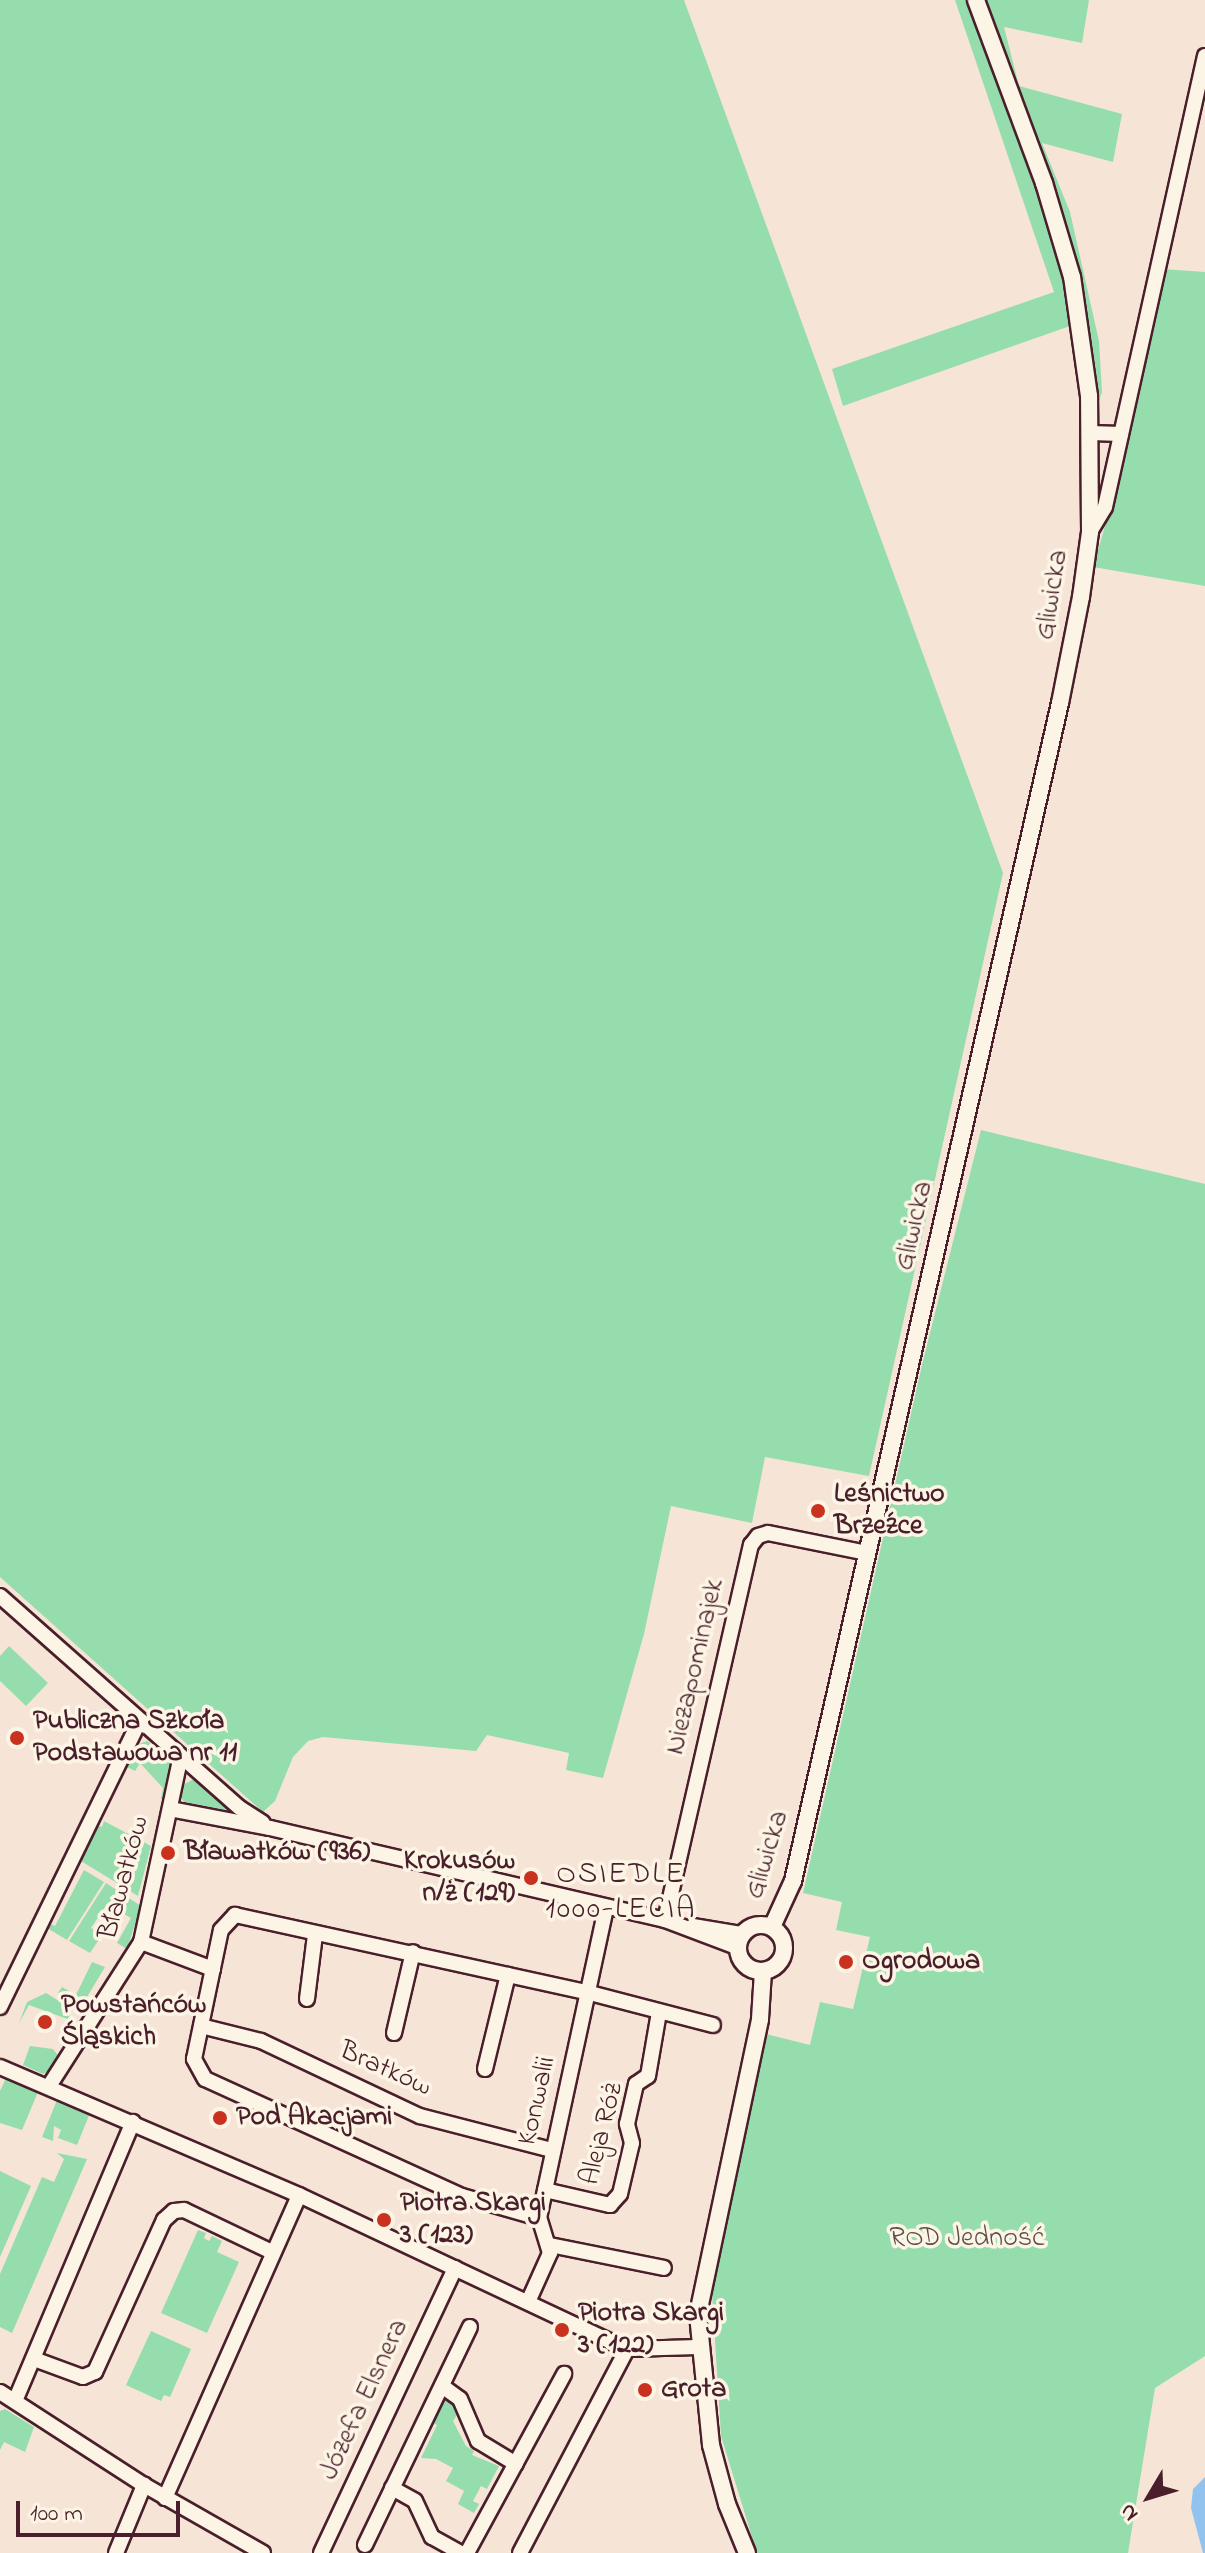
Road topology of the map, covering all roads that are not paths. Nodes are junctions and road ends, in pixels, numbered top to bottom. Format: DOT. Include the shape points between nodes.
graph roads {
  1 [pos="976,0"];
  2 [pos="1205,56"];
  3 [pos="1091,433"];
  4 [pos="1121,434"];
  5 [pos="1090,532"];
  6 [pos="867,1553"];
  7 [pos="0,1596"];
  8 [pos="140,1720"];
  9 [pos="181,1756"];
  10 [pos="170,1809"];
  11 [pos="270,1828"];
  12 [pos="606,1908"];
  13 [pos="665,1920"];
  14 [pos="772,1927"];
  15 [pos="315,1935"];
  16 [pos="739,1940"];
  17 [pos="141,1942"];
  18 [pos="413,1952"];
  19 [pos="213,1969"];
  20 [pos="763,1971"];
  21 [pos="508,1975"];
  22 [pos="590,1993"];
  23 [pos="307,1999"];
  24 [pos="0,2007"];
  25 [pos="659,2012"];
  26 [pos="713,2025"];
  27 [pos="201,2026"];
  28 [pos="394,2033"];
  29 [pos="0,2067"];
  30 [pos="485,2069"];
  31 [pos="49,2086"];
  32 [pos="133,2122"];
  33 [pos="551,2150"];
  34 [pos="545,2190"];
  35 [pos="299,2195"];
  36 [pos="539,2218"];
  37 [pos="550,2245"];
  38 [pos="272,2252"];
  39 [pos="455,2268"];
  40 [pos="664,2268"];
  41 [pos="528,2302"];
  42 [pos="470,2327"];
  43 [pos="700,2347"];
  44 [pos="627,2349"];
  45 [pos="34,2359"];
  46 [pos="564,2374"];
  47 [pos="442,2386"];
  48 [pos="0,2392"];
  49 [pos="15,2401"];
  50 [pos="516,2464"];
  51 [pos="144,2485"];
  52 [pos="392,2488"];
  53 [pos="165,2498"];
  54 [pos="365,2545"];
  55 [pos="253,2551"];
  56 [pos="116,2553"];
  57 [pos="321,2553"];
  58 [pos="461,2553"];
  59 [pos="467,2553"];
  60 [pos="520,2553"];
  61 [pos="747,2553"];
  1 -- 3 [label="main road, Gliwicka" via="1067,256 1083,341"];
  2 -- 4 [label="street, Gliwicka"];
  3 -- 4 [label="street"];
  3 -- 5 [label="main road, Gliwicka"];
  4 -- 5 [label="street, Gliwicka" via="1105,507"];
  5 -- 6 [label="main road, Gliwicka" via="1062,693"];
  6 -- 13 [label="street, Niezapominajek" via="768,1533 751,1545"];
  6 -- 14 [label="main road, Gliwicka" via="793,1881"];
  7 -- 8 [label="street"];
  8 -- 9 [label="street"];
  8 -- 24 [label="street"];
  9 -- 10 [label="street, Bławatków"];
  9 -- 11 [label="street"];
  10 -- 11 [label="street"];
  10 -- 17 [label="street, Bławatków"];
  11 -- 12 [label="street"];
  12 -- 13 [label="street"];
  12 -- 22 [label="street, Konwalii"];
  13 -- 16 [label="street"];
  14 -- 16 [label="main road" via="757,1925"];
  14 -- 20 [label="main road" via="783,1941 783,1955 776,1966"];
  15 -- 18 [label="street"];
  15 -- 19 [label="street" via="235,1915 221,1930"];
  15 -- 23 [label="street"];
  16 -- 20 [label="main road" via="744,1965"];
  17 -- 19 [label="street"];
  17 -- 31 [label="street, Bławatków"];
  18 -- 21 [label="street"];
  18 -- 28 [label="street"];
  19 -- 27 [label="street"];
  20 -- 43 [label="main road" via="760,2019 701,2291"];
  21 -- 22 [label="street"];
  21 -- 30 [label="street"];
  22 -- 25 [label="street"];
  22 -- 33 [label="street, Konwalii"];
  25 -- 26 [label="street"];
  25 -- 34 [label="street, Aleja Róż" via="648,2076 636,2084 627,2124 632,2143 620,2194 610,2205"];
  27 -- 33 [label="street, Bratków" via="261,2041 420,2116"];
  27 -- 36 [label="street" via="194,2059 205,2079 462,2196"];
  29 -- 31 [label="street"];
  31 -- 32 [label="street"];
  32 -- 35 [label="street"];
  32 -- 45 [label="street"];
  33 -- 34 [label="street, Konwalii"];
  34 -- 36 [label="street, Konwalii"];
  35 -- 38 [label="street"];
  35 -- 39 [label="street"];
  36 -- 37 [label="street"];
  37 -- 40 [label="street"];
  37 -- 41 [label="street"];
  38 -- 45 [label="street" via="184,2210 174,2211 164,2220 95,2372 83,2377"];
  38 -- 53 [label="street"];
  39 -- 41 [label="street"];
  39 -- 57 [label="street, Józefa Elsnera"];
  41 -- 44 [label="street"];
  42 -- 47 [label="street"];
  43 -- 44 [label="street"];
  43 -- 61 [label="main road" via="711,2445"];
  44 -- 60 [label="street"];
  45 -- 49 [label="street"];
  46 -- 50 [label="street"];
  47 -- 50 [label="street" via="460,2399 478,2441"];
  47 -- 52 [label="street"];
  48 -- 49 [label="street"];
  49 -- 51 [label="street"];
  50 -- 59 [label="street"];
  51 -- 53 [label="street"];
  51 -- 56 [label="street"];
  52 -- 54 [label="street"];
  52 -- 58 [label="street" via="415,2501 432,2537"];
  53 -- 55 [label="street"];
}
